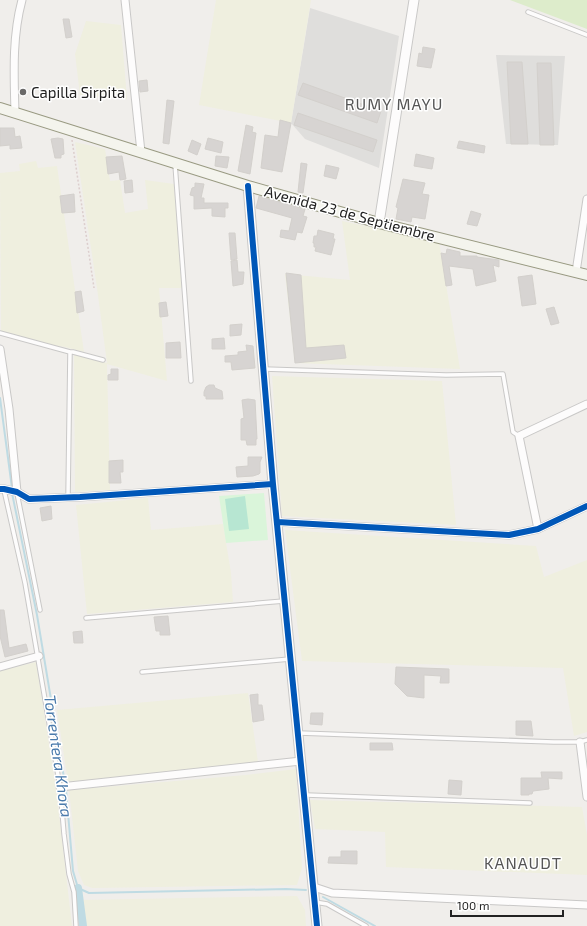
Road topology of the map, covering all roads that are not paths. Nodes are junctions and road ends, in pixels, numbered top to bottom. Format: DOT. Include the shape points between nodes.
graph roads {
  1 [pos="22,0"];
  2 [pos="125,0"];
  3 [pos="414,0"];
  4 [pos="528,12"];
  5 [pos="587,35"];
  6 [pos="0,108"];
  7 [pos="15,113"];
  8 [pos="141,152"];
  9 [pos="175,163"];
  10 [pos="248,186"];
  11 [pos="587,199"];
  12 [pos="379,222"];
  13 [pos="576,272"];
  14 [pos="587,275"];
  15 [pos="0,333"];
  16 [pos="0,349"];
  17 [pos="70,352"];
  18 [pos="103,360"];
  19 [pos="263,369"];
  20 [pos="191,381"];
  21 [pos="587,404"];
  22 [pos="519,436"];
  23 [pos="273,484"];
  24 [pos="2,489"];
  25 [pos="17,492"];
  26 [pos="68,497"];
  27 [pos="587,506"];
  28 [pos="277,522"];
  29 [pos="538,529"];
  30 [pos="285,601"];
  31 [pos="40,610"];
  32 [pos="86,618"];
  33 [pos="39,656"];
  34 [pos="291,658"];
  35 [pos="0,667"];
  36 [pos="142,672"];
  37 [pos="298,733"];
  38 [pos="587,740"];
  39 [pos="580,742"];
  40 [pos="301,761"];
  41 [pos="60,787"];
  42 [pos="304,795"];
  43 [pos="587,797"];
  44 [pos="530,803"];
  45 [pos="314,887"];
  46 [pos="315,902"];
  47 [pos="587,905"];
  48 [pos="76,926"];
  49 [pos="317,926"];
  50 [pos="366,926"];
  1 -- 7 [label="street" via="14,44"];
  2 -- 8 [label="street"];
  3 -- 12 [label="street"];
  4 -- 5 [label="lane"];
  6 -- 7 [label="main road, Avenida 23 de Septiembre"];
  7 -- 8 [label="main road, Avenida 23 de Septiembre"];
  8 -- 9 [label="main road, Avenida 23 de Septiembre"];
  9 -- 10 [label="main road, Avenida 23 de Septiembre"];
  9 -- 20 [label="lane"];
  10 -- 12 [label="main road, Avenida 23 de Septiembre"];
  10 -- 19 [label="street"];
  11 -- 13 [label="street"];
  12 -- 13 [label="main road, Avenida 23 de Septiembre"];
  13 -- 14 [label="main road, Avenida 23 de Septiembre"];
  15 -- 17 [label="lane"];
  16 -- 25 [label="street"];
  17 -- 18 [label="lane"];
  17 -- 26 [label="lane"];
  19 -- 22 [label="lane" via="446,375 503,374 513,432"];
  19 -- 23 [label="street"];
  21 -- 22 [label="street"];
  22 -- 29 [label="street"];
  23 -- 26 [label="street"];
  23 -- 28 [label="street"];
  24 -- 25 [label="street"];
  24 -- 33 [label="lane" via="26,583"];
  25 -- 26 [label="street" via="29,499"];
  25 -- 31 [label="lane"];
  27 -- 29 [label="street"];
  28 -- 29 [label="street" via="509,535"];
  28 -- 30 [label="street"];
  30 -- 32 [label="lane"];
  30 -- 34 [label="street"];
  33 -- 35 [label="street"];
  33 -- 41 [label="lane"];
  34 -- 36 [label="lane"];
  34 -- 37 [label="street"];
  37 -- 39 [label="lane"];
  37 -- 40 [label="street"];
  38 -- 39 [label="lane"];
  39 -- 43 [label="street"];
  40 -- 41 [label="street"];
  40 -- 42 [label="street"];
  41 -- 48 [label="lane"];
  42 -- 44 [label="lane"];
  42 -- 45 [label="street"];
  45 -- 46 [label="street"];
  45 -- 47 [label="street" via="332,893"];
  46 -- 49 [label="street"];
  46 -- 50 [label="lane" via="327,904"];
}
